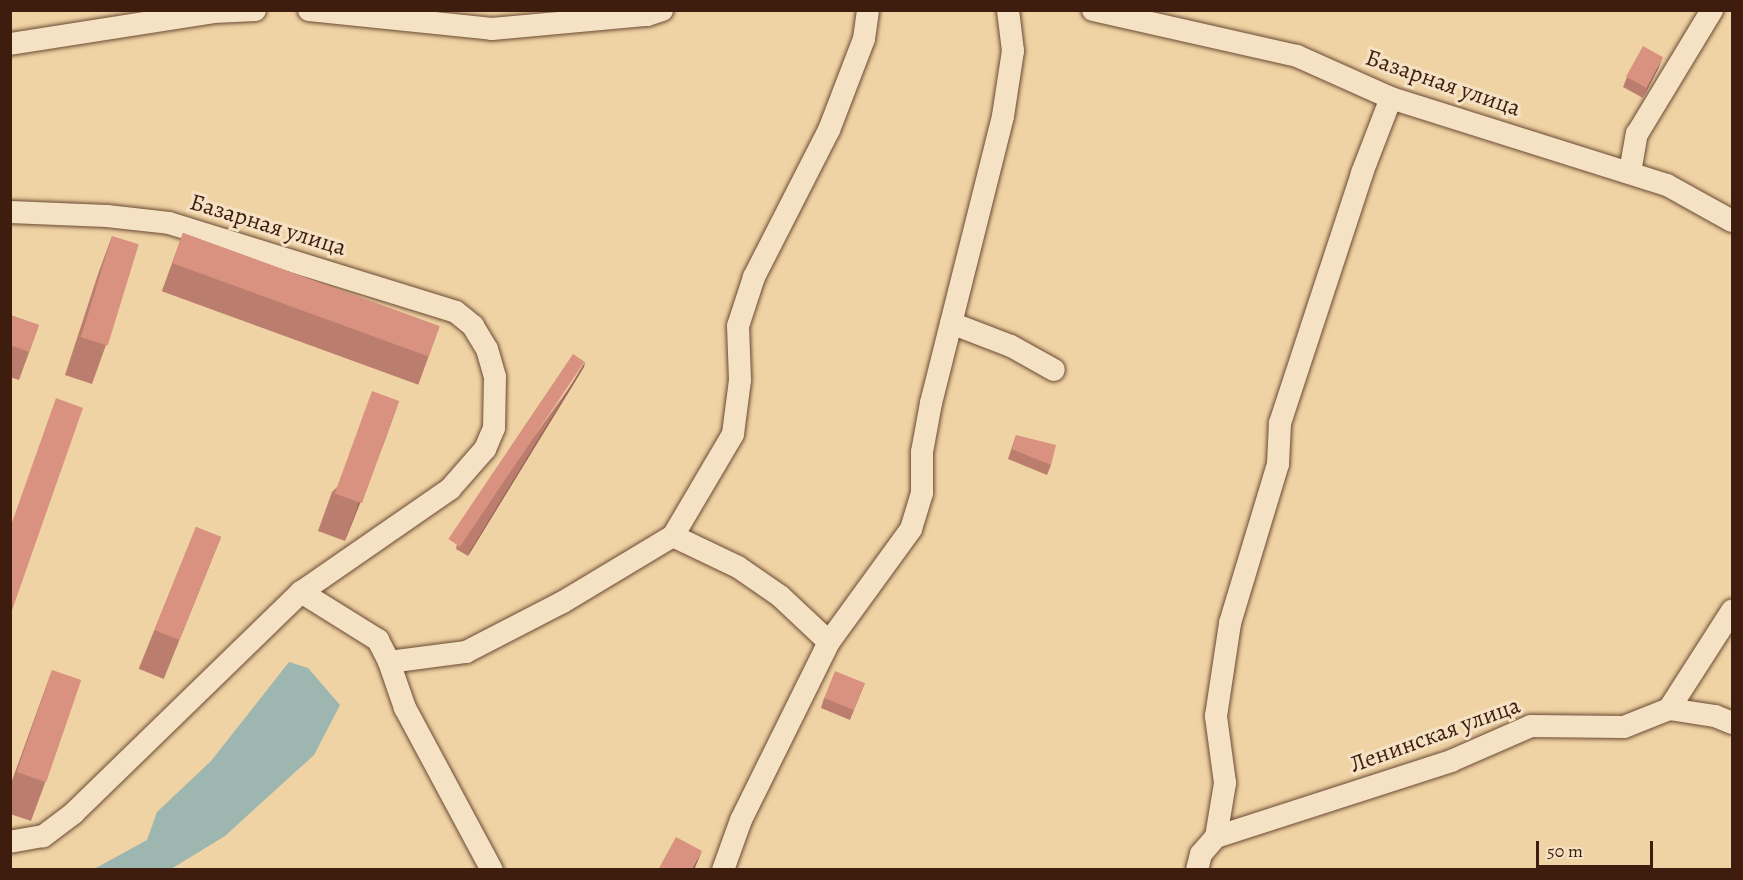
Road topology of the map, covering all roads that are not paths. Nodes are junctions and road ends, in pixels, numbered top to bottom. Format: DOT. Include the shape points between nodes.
graph roads {
  1 [pos="255,10"];
  2 [pos="309,10"];
  3 [pos="662,10"];
  4 [pos="868,10"];
  5 [pos="1008,10"];
  6 [pos="1093,10"];
  7 [pos="1712,10"];
  8 [pos="10,44"];
  9 [pos="1391,98"];
  10 [pos="1630,172"];
  11 [pos="10,212"];
  12 [pos="1732,221"];
  13 [pos="951,323"];
  14 [pos="1054,370"];
  15 [pos="674,536"];
  16 [pos="301,592"];
  17 [pos="1732,611"];
  18 [pos="829,642"];
  19 [pos="389,662"];
  20 [pos="1669,709"];
  21 [pos="1732,723"];
  22 [pos="1216,837"];
  23 [pos="10,842"];
  24 [pos="492,870"];
  25 [pos="723,870"];
  26 [pos="1197,870"];
  1 -- 8 [label="street" via="214,12"];
  2 -- 3 [label="street" via="492,29 647,15"];
  4 -- 15 [label="street" via="864,39 829,130 754,278 738,326 740,380 733,434"];
  5 -- 13 [label="street" via="1013,51 1003,116"];
  6 -- 9 [label="street, Базарная улица" via="1297,56"];
  7 -- 10 [label="street" via="1637,134"];
  9 -- 10 [label="street, Базарная улица"];
  9 -- 22 [label="street" via="1362,173 1280,423 1278,464 1230,623 1216,716 1225,783"];
  10 -- 12 [label="street, Базарная улица" via="1667,184"];
  11 -- 16 [label="street, Базарная улица" via="169,223 456,312 473,326 487,349 495,377 494,428 485,449 450,489"];
  13 -- 14 [label="street" via="1011,346"];
  13 -- 18 [label="street" via="922,452 922,492 911,529"];
  15 -- 18 [label="street" via="738,567 780,596"];
  15 -- 19 [label="street" via="563,602 466,652"];
  16 -- 19 [label="street" via="378,640"];
  16 -- 23 [label="street, Базарная улица" via="74,813 44,836"];
  17 -- 20 [label="street"];
  18 -- 25 [label="street" via="741,820"];
  19 -- 24 [label="street" via="415,727"];
  20 -- 21 [label="street" via="1715,716"];
  20 -- 22 [label="street, Ленинская улица" via="1624,727 1530,726 1451,761"];
  22 -- 26 [label="street" via="1201,854"];
}
